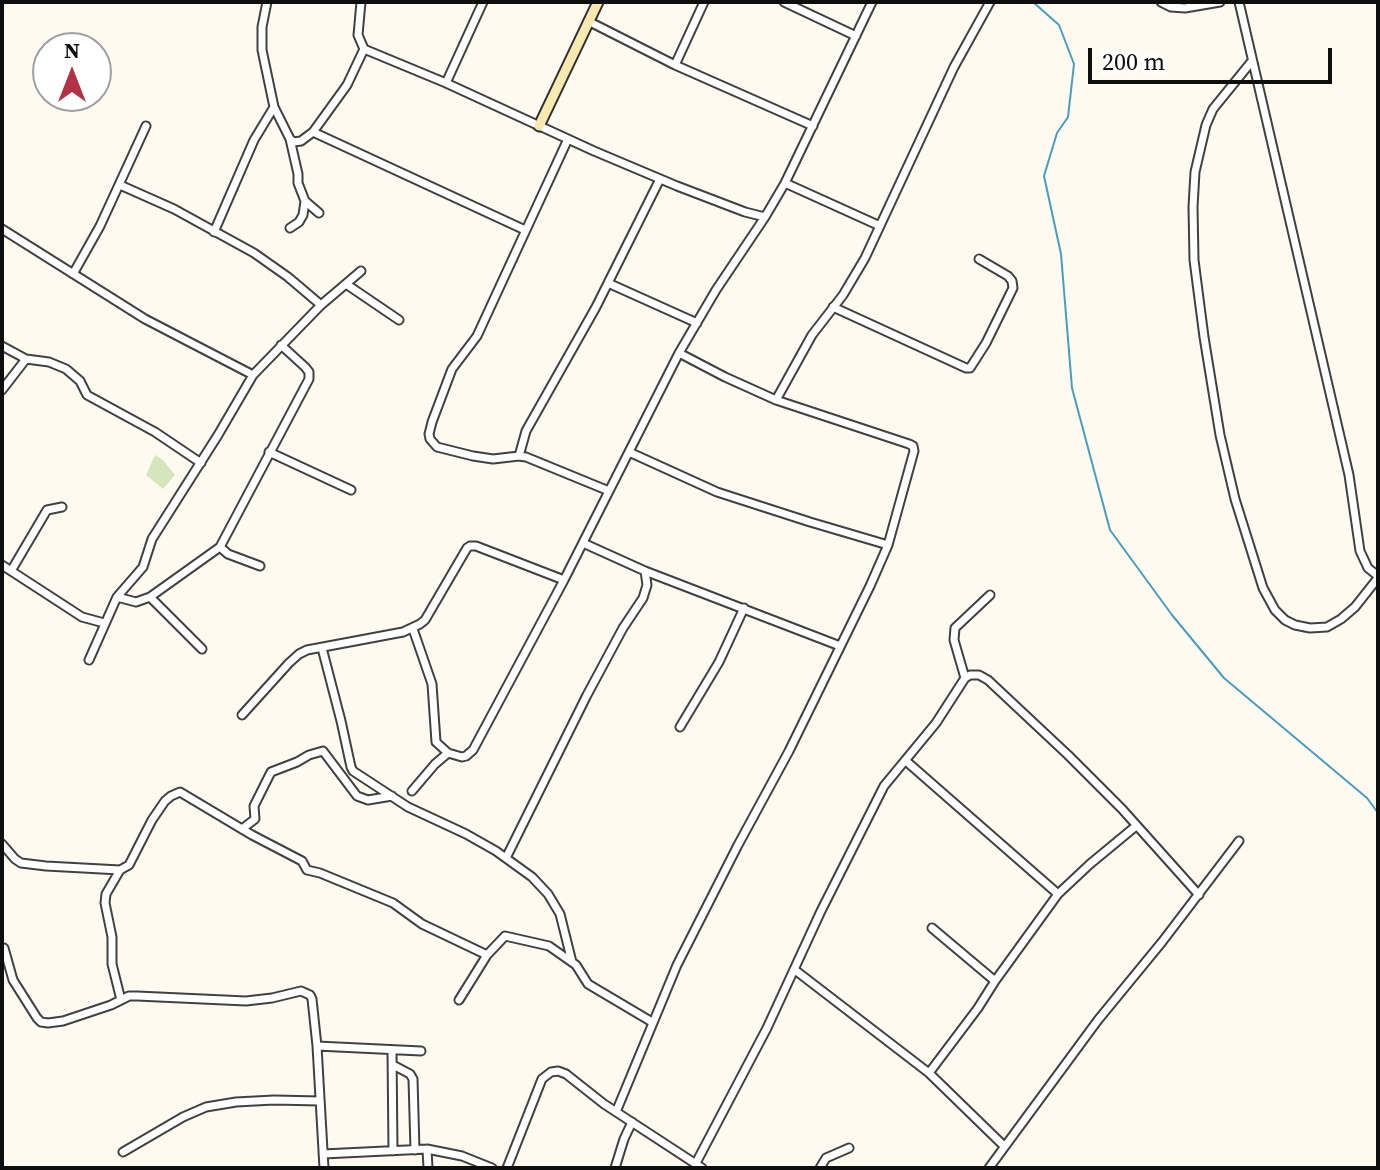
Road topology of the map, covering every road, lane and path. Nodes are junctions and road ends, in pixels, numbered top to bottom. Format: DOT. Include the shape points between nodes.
graph roads {
  1 [pos="267,2"];
  2 [pos="361,2"];
  3 [pos="483,2"];
  4 [pos="598,2"];
  5 [pos="704,2"];
  6 [pos="784,2"];
  7 [pos="872,2"];
  8 [pos="990,2"];
  9 [pos="1161,2"];
  10 [pos="1220,2"];
  11 [pos="1239,2"];
  12 [pos="588,21"];
  13 [pos="856,36"];
  14 [pos="364,49"];
  15 [pos="1252,61"];
  16 [pos="675,65"];
  17 [pos="446,83"];
  18 [pos="274,107"];
  19 [pos="146,126"];
  20 [pos="539,126"];
  21 [pos="813,126"];
  22 [pos="313,132"];
  23 [pos="290,139"];
  24 [pos="568,139"];
  25 [pos="660,179"];
  26 [pos="785,183"];
  27 [pos="120,185"];
  28 [pos="305,201"];
  29 [pos="319,213"];
  30 [pos="765,217"];
  31 [pos="880,226"];
  32 [pos="290,228"];
  33 [pos="2,229"];
  34 [pos="525,230"];
  35 [pos="214,232"];
  36 [pos="979,259"];
  37 [pos="361,271"];
  38 [pos="73,274"];
  39 [pos="608,283"];
  40 [pos="346,284"];
  41 [pos="321,305"];
  42 [pos="833,307"];
  43 [pos="399,320"];
  44 [pos="697,323"];
  45 [pos="281,345"];
  46 [pos="2,346"];
  47 [pos="679,353"];
  48 [pos="26,359"];
  49 [pos="253,375"];
  50 [pos="2,390"];
  51 [pos="776,400"];
  52 [pos="269,452"];
  53 [pos="629,452"];
  54 [pos="519,456"];
  55 [pos="201,463"];
  56 [pos="351,490"];
  57 [pos="609,491"];
  58 [pos="62,507"];
  59 [pos="583,543"];
  60 [pos="888,545"];
  61 [pos="220,547"];
  62 [pos="2,565"];
  63 [pos="260,566"];
  64 [pos="11,571"];
  65 [pos="645,571"];
  66 [pos="1378,577"];
  67 [pos="564,580"];
  68 [pos="990,595"];
  69 [pos="117,597"];
  70 [pos="150,597"];
  71 [pos="744,608"];
  72 [pos="104,623"];
  73 [pos="413,629"];
  74 [pos="840,646"];
  75 [pos="322,648"];
  76 [pos="202,649"];
  77 [pos="89,660"];
  78 [pos="965,678"];
  79 [pos="242,715"];
  80 [pos="680,727"];
  81 [pos="448,753"];
  82 [pos="906,761"];
  83 [pos="412,791"];
  84 [pos="392,796"];
  85 [pos="1136,826"];
  86 [pos="242,829"];
  87 [pos="1239,841"];
  88 [pos="2,844"];
  89 [pos="506,858"];
  90 [pos="120,870"];
  91 [pos="1058,894"];
  92 [pos="1199,895"];
  93 [pos="932,928"];
  94 [pos="563,929"];
  95 [pos="4,948"];
  96 [pos="556,951"];
  97 [pos="487,955"];
  98 [pos="572,962"];
  99 [pos="795,970"];
  100 [pos="995,981"];
  101 [pos="121,1000"];
  102 [pos="459,1000"];
  103 [pos="652,1022"];
  104 [pos="317,1046"];
  105 [pos="392,1051"];
  106 [pos="421,1051"];
  107 [pos="393,1065"];
  108 [pos="929,1073"];
  109 [pos="320,1101"];
  110 [pos="616,1112"];
  111 [pos="632,1122"];
  112 [pos="1004,1146"];
  113 [pos="849,1148"];
  114 [pos="427,1149"];
  115 [pos="415,1150"];
  116 [pos="393,1151"];
  117 [pos="123,1152"];
  118 [pos="323,1154"];
  119 [pos="699,1165"];
  120 [pos="324,1168"];
  121 [pos="428,1168"];
  122 [pos="492,1168"];
  123 [pos="507,1168"];
  124 [pos="615,1168"];
  125 [pos="820,1168"];
  126 [pos="989,1168"];
  1 -- 18 [label="street" via="262,50"];
  2 -- 14 [label="street" via="358,35"];
  3 -- 17 [label="street"];
  4 -- 12 [label="street"];
  5 -- 16 [label="street"];
  6 -- 13 [label="street"];
  7 -- 13 [label="street"];
  8 -- 31 [label="street"];
  9 -- 10 [label="street" via="1185,8"];
  11 -- 15 [label="street"];
  12 -- 16 [label="street"];
  12 -- 20 [label="street"];
  13 -- 21 [label="street"];
  14 -- 17 [label="street"];
  14 -- 22 [label="street" via="347,85"];
  15 -- 66 [label="street" via="1349,475 1360,551"];
  15 -- 66 [label="street" via="1206,125 1193,196 1204,337 1235,499 1263,588 1285,620 1327,627 1355,607"];
  16 -- 21 [label="street"];
  17 -- 20 [label="street"];
  18 -- 23 [label="street"];
  18 -- 35 [label="street"];
  19 -- 27 [label="street"];
  20 -- 24 [label="street"];
  21 -- 26 [label="street"];
  22 -- 23 [label="street" via="301,141"];
  22 -- 34 [label="street"];
  23 -- 28 [label="street"];
  24 -- 25 [label="street"];
  24 -- 34 [label="street"];
  25 -- 30 [label="street"];
  25 -- 39 [label="street"];
  26 -- 30 [label="street"];
  26 -- 31 [label="street"];
  27 -- 35 [label="street"];
  27 -- 38 [label="street"];
  28 -- 29 [label="street"];
  28 -- 32 [label="street" via="303,215"];
  30 -- 44 [label="street"];
  31 -- 42 [label="street"];
  33 -- 38 [label="street"];
  34 -- 54 [label="street" via="477,336 452,369 429,434 437,447 473,456"];
  35 -- 41 [label="street" via="266,261"];
  36 -- 42 [label="street" via="1008,276 1013,288 970,368"];
  37 -- 40 [label="street"];
  38 -- 49 [label="street" via="145,319"];
  39 -- 44 [label="street"];
  39 -- 54 [label="street" via="526,431"];
  40 -- 41 [label="street"];
  40 -- 43 [label="street"];
  41 -- 45 [label="street"];
  42 -- 51 [label="street"];
  44 -- 47 [label="street"];
  45 -- 49 [label="street"];
  45 -- 52 [label="street" via="305,367 309,379"];
  46 -- 48 [label="street"];
  47 -- 51 [label="street"];
  47 -- 53 [label="street"];
  48 -- 50 [label="street"];
  48 -- 55 [label="street" via="66,369 87,395"];
  49 -- 55 [label="street"];
  51 -- 60 [label="street" via="913,446"];
  52 -- 56 [label="street"];
  52 -- 61 [label="street"];
  53 -- 57 [label="street"];
  53 -- 60 [label="street" via="717,492"];
  54 -- 57 [label="street"];
  55 -- 69 [label="street" via="152,539 143,567"];
  57 -- 59 [label="street"];
  58 -- 64 [label="street" via="47,510"];
  59 -- 65 [label="street"];
  59 -- 67 [label="street"];
  60 -- 74 [label="street"];
  61 -- 63 [label="street"];
  61 -- 70 [label="street"];
  62 -- 64 [label="street"];
  64 -- 72 [label="street" via="82,617"];
  65 -- 71 [label="street"];
  65 -- 89 [label="street" via="643,598 587,695"];
  67 -- 73 [label="street" via="470,546 425,620"];
  67 -- 81 [label="street" via="473,750 462,757"];
  68 -- 78 [label="street" via="955,628"];
  69 -- 70 [label="street" via="136,602"];
  69 -- 72 [label="street"];
  70 -- 76 [label="street"];
  71 -- 74 [label="street"];
  71 -- 80 [label="street"];
  72 -- 77 [label="street"];
  73 -- 75 [label="street"];
  73 -- 81 [label="street" via="432,684 436,742"];
  74 -- 103 [label="street"];
  75 -- 79 [label="street" via="307,650 289,663"];
  75 -- 84 [label="street" via="351,767"];
  78 -- 82 [label="street"];
  78 -- 85 [label="street" via="975,674 988,680"];
  81 -- 83 [label="street"];
  82 -- 91 [label="street"];
  82 -- 99 [label="street" via="884,786"];
  84 -- 86 [label="street" via="357,796 323,751 271,772 254,806 255,819"];
  84 -- 89 [label="street"];
  85 -- 91 [label="street"];
  85 -- 92 [label="street"];
  86 -- 90 [label="street" via="185,793 176,793 152,820 129,865"];
  86 -- 97 [label="street" via="302,861 307,870 393,903 422,924"];
  87 -- 92 [label="street"];
  88 -- 90 [label="street" via="21,863"];
  89 -- 94 [label="street" via="548,894"];
  90 -- 101 [label="street" via="105,903"];
  91 -- 100 [label="street"];
  92 -- 112 [label="street"];
  93 -- 100 [label="street"];
  94 -- 96 [label="street"];
  94 -- 98 [label="street"];
  95 -- 101 [label="street" via="13,980 41,1022 63,1021"];
  96 -- 97 [label="street" via="505,936"];
  96 -- 98 [label="street"];
  97 -- 102 [label="street"];
  98 -- 103 [label="street" via="588,984"];
  99 -- 108 [label="street"];
  99 -- 119 [label="street"];
  100 -- 108 [label="street"];
  101 -- 104 [label="street" via="137,996 246,1001 305,992 312,999"];
  103 -- 110 [label="street"];
  104 -- 105 [label="street"];
  104 -- 109 [label="street"];
  105 -- 106 [label="street"];
  105 -- 107 [label="street"];
  107 -- 115 [label="street" via="413,1079"];
  107 -- 116 [label="street"];
  108 -- 112 [label="street"];
  109 -- 117 [label="street" via="206,1107"];
  109 -- 118 [label="street"];
  110 -- 111 [label="street"];
  110 -- 123 [label="street" via="566,1074 551,1072 536,1090"];
  111 -- 119 [label="street"];
  111 -- 124 [label="street"];
  112 -- 126 [label="street"];
  113 -- 125 [label="street" via="826,1158"];
  114 -- 115 [label="street"];
  114 -- 121 [label="street"];
  114 -- 122 [label="street"];
  115 -- 116 [label="street"];
  116 -- 118 [label="street"];
  118 -- 120 [label="street"];
}
